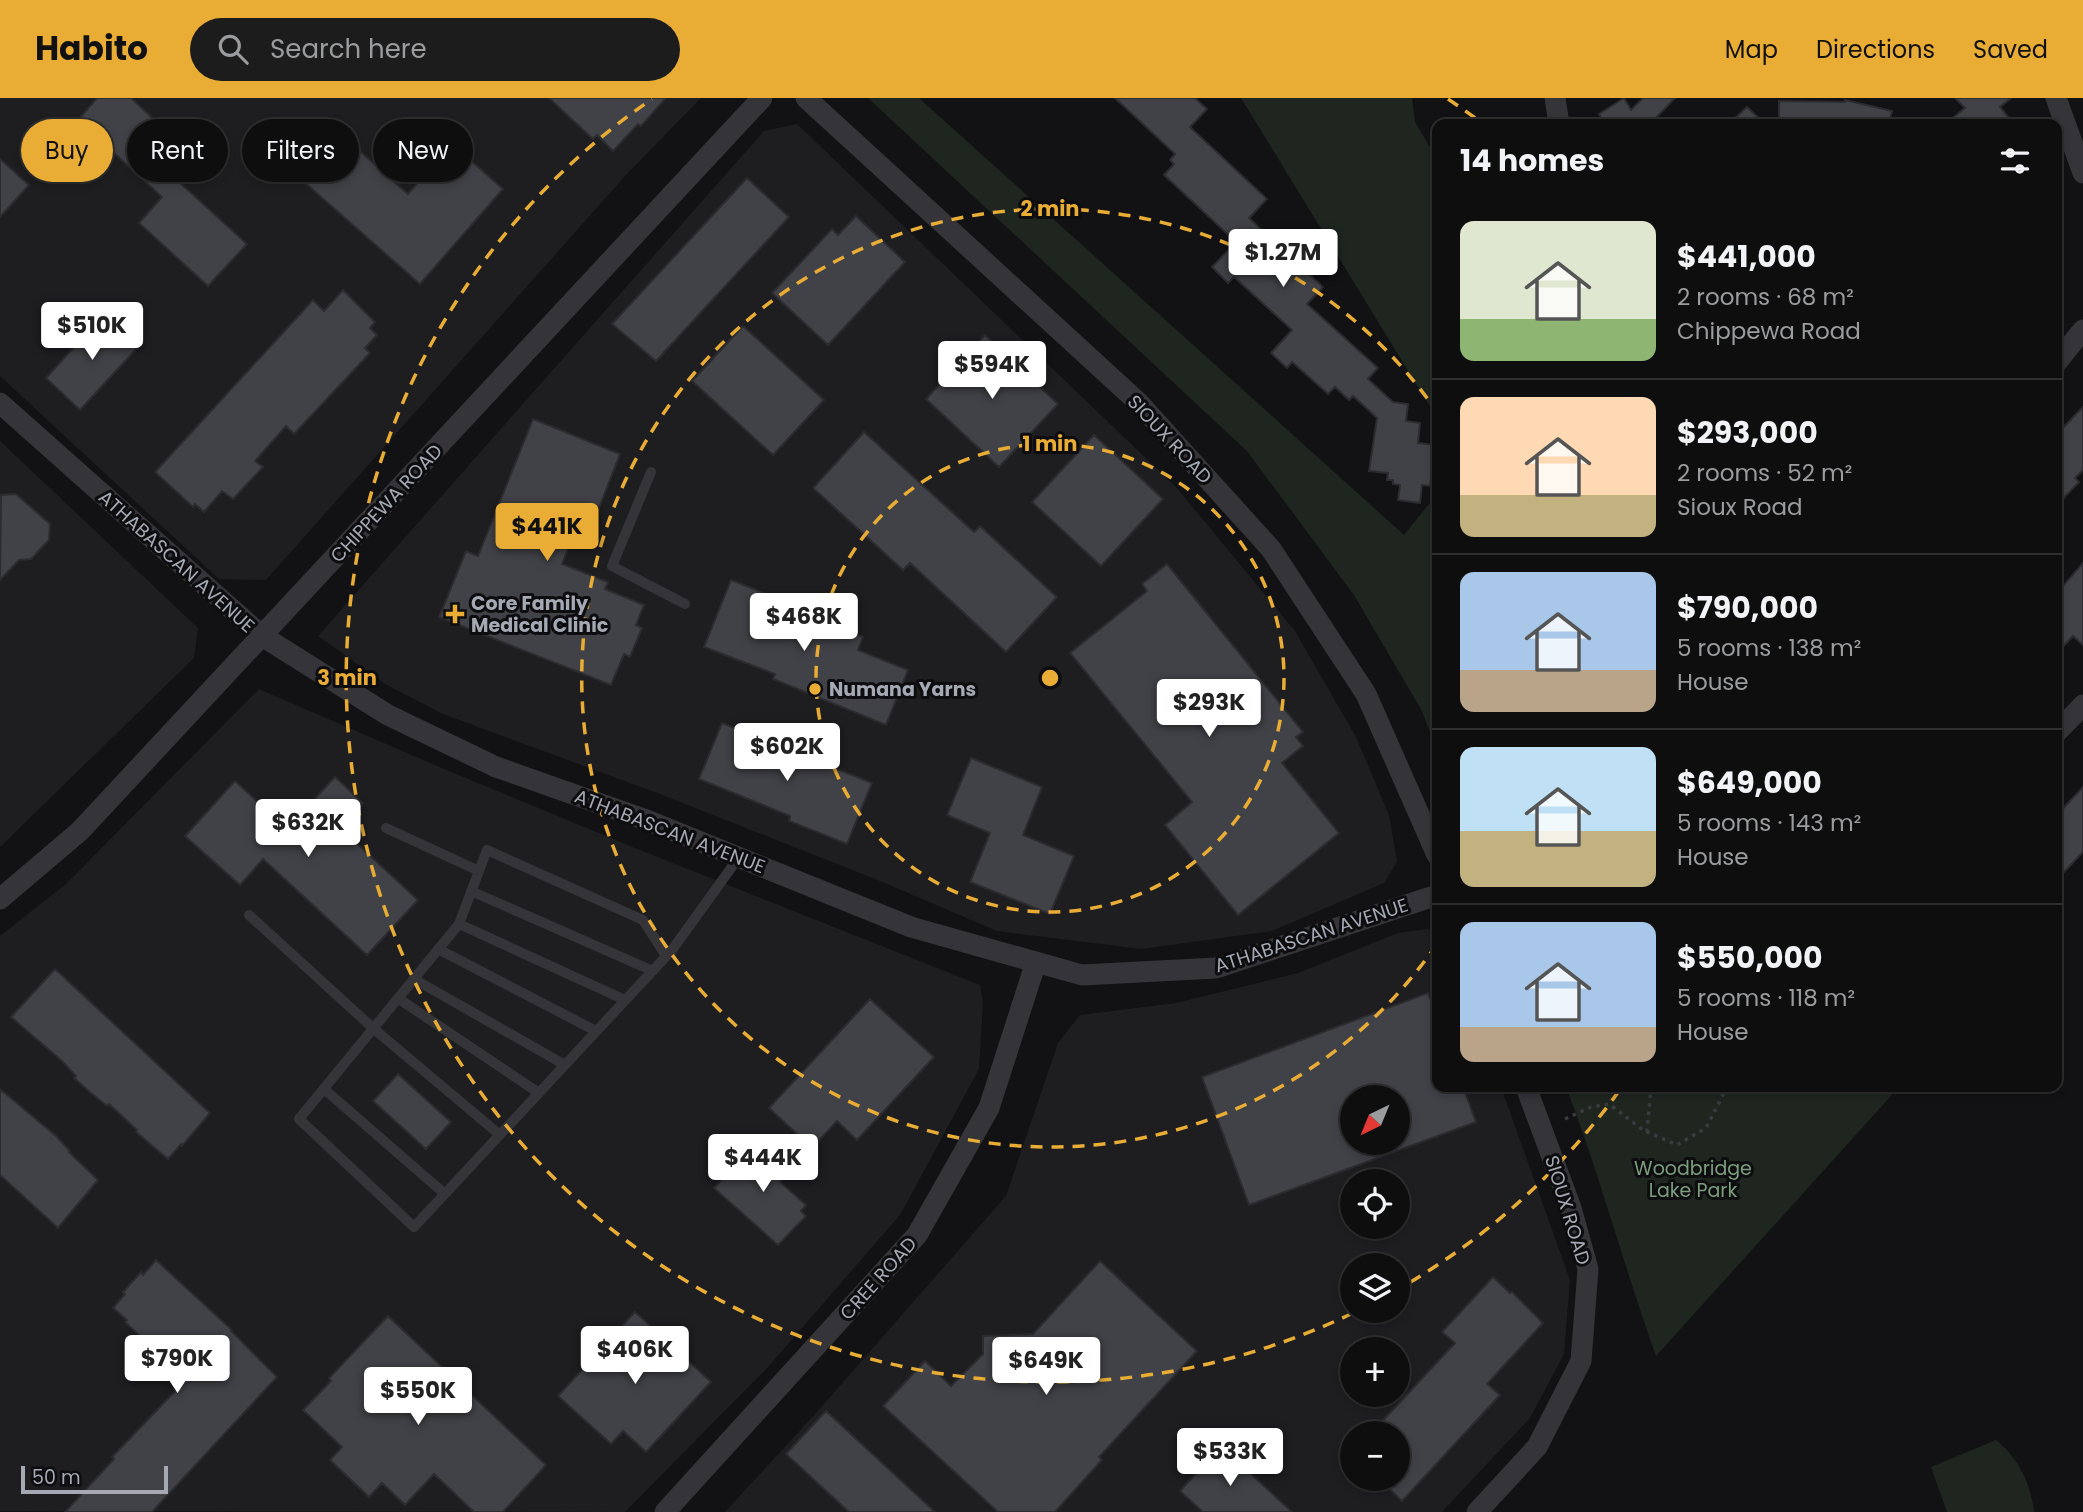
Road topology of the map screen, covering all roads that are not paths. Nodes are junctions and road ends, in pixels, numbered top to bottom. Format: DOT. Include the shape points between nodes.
graph roads {
  1 [pos="762,98"];
  2 [pos="806,98"];
  3 [pos="1555,98"];
  4 [pos="2056,98"];
  5 [pos="1558,119"];
  6 [pos="2083,173"];
  7 [pos="2083,330"];
  8 [pos="2062,356"];
  9 [pos="0,403"];
  10 [pos="651,472"];
  11 [pos="685,604"];
  12 [pos="262,636"];
  13 [pos="2083,705"];
  14 [pos="2062,727"];
  15 [pos="386,828"];
  16 [pos="1432,844"];
  17 [pos="739,857"];
  18 [pos="479,871"];
  19 [pos="471,891"];
  20 [pos="1432,897"];
  21 [pos="0,899"];
  22 [pos="249,915"];
  23 [pos="458,924"];
  24 [pos="439,949"];
  25 [pos="666,956"];
  26 [pos="1036,962"];
  27 [pos="653,971"];
  28 [pos="414,979"];
  29 [pos="399,999"];
  30 [pos="625,1000"];
  31 [pos="374,1029"];
  32 [pos="596,1031"];
  33 [pos="565,1065"];
  34 [pos="324,1089"];
  35 [pos="1528,1092"];
  36 [pos="539,1093"];
  37 [pos="500,1135"];
  38 [pos="444,1194"];
  39 [pos="665,1512"];
  40 [pos="1477,1512"];
  1 -- 12 [label="street, CHIPPEWA ROAD"];
  2 -- 16 [label="street, SIOUX ROAD" via="1139,403 1271,549 1366,694"];
  3 -- 5 [label="street"];
  4 -- 6 [label="street"];
  7 -- 8 [label="street"];
  9 -- 12 [label="street, ATHABASCAN AVENUE"];
  10 -- 11 [label="lane" via="612,566"];
  12 -- 17 [label="street, ATHABASCAN AVENUE" via="388,715 496,767"];
  12 -- 21 [label="street, CHIPPEWA ROAD" via="80,831"];
  13 -- 14 [label="street"];
  15 -- 18 [label="lane"];
  17 -- 25 [label="lane"];
  17 -- 26 [label="street, ATHABASCAN AVENUE" via="911,927"];
  18 -- 19 [label="lane"];
  18 -- 25 [label="lane" via="488,850 619,909 643,920"];
  19 -- 23 [label="lane"];
  19 -- 27 [label="lane"];
  20 -- 26 [label="street, ATHABASCAN AVENUE" via="1216,968 1082,975"];
  22 -- 31 [label="lane"];
  23 -- 24 [label="lane"];
  23 -- 30 [label="lane"];
  24 -- 28 [label="lane"];
  24 -- 32 [label="lane"];
  25 -- 27 [label="lane"];
  26 -- 39 [label="street, CREE ROAD" via="989,1108 917,1236"];
  27 -- 30 [label="lane"];
  28 -- 29 [label="lane"];
  28 -- 33 [label="lane"];
  29 -- 31 [label="lane"];
  29 -- 36 [label="lane"];
  30 -- 32 [label="lane"];
  31 -- 34 [label="lane"];
  31 -- 37 [label="lane"];
  32 -- 33 [label="lane"];
  33 -- 36 [label="lane"];
  34 -- 38 [label="lane"];
  34 -- 38 [label="lane" via="299,1119 414,1227"];
  35 -- 40 [label="street, SIOUX ROAD" via="1571,1208 1588,1269 1581,1361 1538,1447"];
  36 -- 37 [label="lane"];
  37 -- 38 [label="lane"];
}
